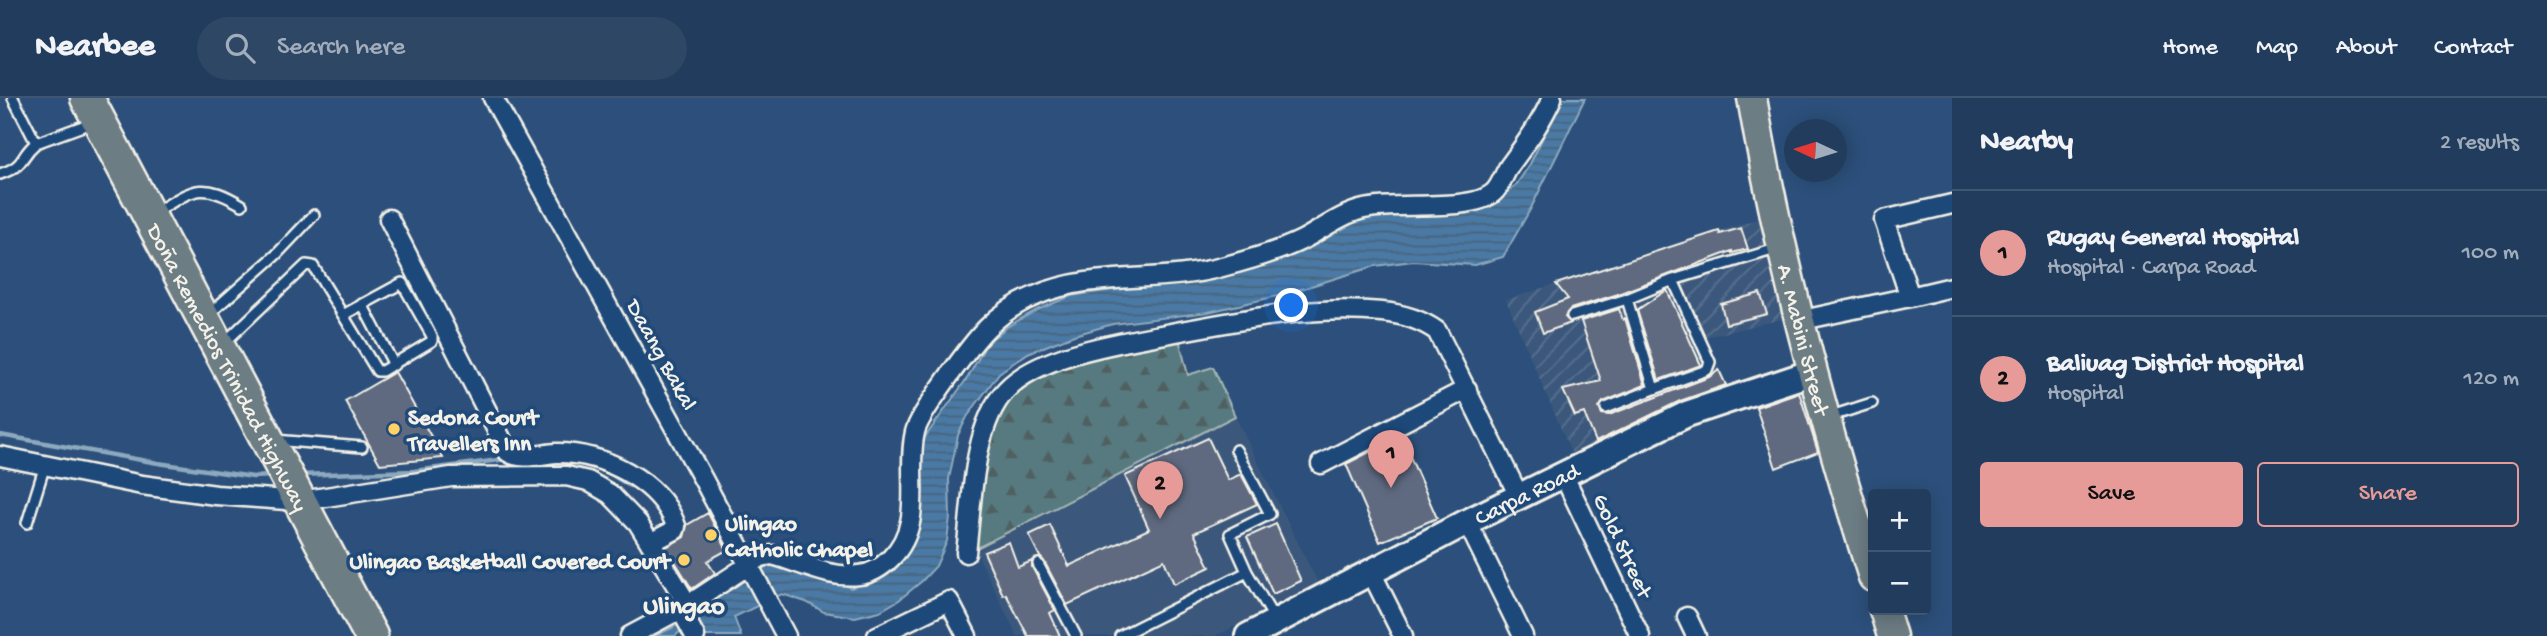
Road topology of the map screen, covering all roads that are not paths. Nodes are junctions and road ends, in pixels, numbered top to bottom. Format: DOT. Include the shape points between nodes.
graph roads {
  1 [pos="13,98"];
  2 [pos="493,98"];
  3 [pos="1552,98"];
  4 [pos="1752,98"];
  5 [pos="93,109"];
  6 [pos="36,144"];
  7 [pos="0,174"];
  8 [pos="1952,204"];
  9 [pos="242,205"];
  10 [pos="149,215"];
  11 [pos="314,215"];
  12 [pos="389,219"];
  13 [pos="1780,248"];
  14 [pos="1673,280"];
  15 [pos="1952,287"];
  16 [pos="1910,297"];
  17 [pos="1628,299"];
  18 [pos="362,304"];
  19 [pos="342,315"];
  20 [pos="1572,316"];
  21 [pos="204,319"];
  22 [pos="1798,321"];
  23 [pos="220,348"];
  24 [pos="394,365"];
  25 [pos="1813,372"];
  26 [pos="1467,389"];
  27 [pos="1654,389"];
  28 [pos="1872,403"];
  29 [pos="1606,408"];
  30 [pos="1826,418"];
  31 [pos="362,447"];
  32 [pos="274,450"];
  33 [pos="1236,450"];
  34 [pos="0,456"];
  35 [pos="1321,464"];
  36 [pos="45,465"];
  37 [pos="1563,474"];
  38 [pos="1519,496"];
  39 [pos="299,497"];
  40 [pos="1467,522"];
  41 [pos="27,523"];
  42 [pos="650,543"];
  43 [pos="967,553"];
  44 [pos="1868,560"];
  45 [pos="1038,564"];
  46 [pos="750,569"];
  47 [pos="1247,572"];
  48 [pos="1371,572"];
  49 [pos="1886,615"];
  50 [pos="1687,617"];
  51 [pos="688,620"];
  52 [pos="1279,629"];
  53 [pos="371,636"];
  54 [pos="630,636"];
  55 [pos="786,636"];
  56 [pos="877,636"];
  57 [pos="967,636"];
  58 [pos="1076,636"];
  59 [pos="1120,636"];
  60 [pos="1248,636"];
  61 [pos="1403,636"];
  62 [pos="1523,636"];
  63 [pos="1640,636"];
  64 [pos="1696,636"];
  65 [pos="1892,636"];
  1 -- 6 [label="lane"];
  2 -- 46 [label="street, Daang Bakal"];
  3 -- 46 [label="street" via="1493,193 1466,203 1364,209 1300,241 1222,267 1070,284 1009,309 978,339 915,430 910,529 900,549 881,568 859,575 834,574 772,555 761,556"];
  4 -- 13 [label="main road, A. Mabini Street"];
  5 -- 6 [label="lane"];
  5 -- 10 [label="highway, Doña Remedios Trinidad Highway"];
  6 -- 7 [label="lane" via="22,163"];
  8 -- 16 [label="street" via="1884,220"];
  9 -- 10 [label="lane" via="221,193 192,191"];
  10 -- 21 [label="highway, Doña Remedios Trinidad Highway"];
  11 -- 21 [label="lane" via="276,256"];
  12 -- 42 [label="street" via="508,452 520,457 582,455 630,475 657,496 676,526"];
  13 -- 14 [label="lane"];
  13 -- 22 [label="main road, A. Mabini Street"];
  14 -- 17 [label="lane"];
  14 -- 27 [label="lane" via="1710,362 1707,370"];
  15 -- 16 [label="street"];
  16 -- 22 [label="street"];
  17 -- 20 [label="lane"];
  17 -- 27 [label="lane"];
  18 -- 19 [label="lane"];
  18 -- 24 [label="lane"];
  18 -- 24 [label="lane" via="398,284 405,287 432,341"];
  19 -- 23 [label="lane" via="313,266 306,265"];
  19 -- 24 [label="lane" via="377,371"];
  21 -- 23 [label="highway, Doña Remedios Trinidad Highway"];
  22 -- 25 [label="main road, A. Mabini Street"];
  23 -- 32 [label="highway, Doña Remedios Trinidad Highway"];
  25 -- 30 [label="main road, A. Mabini Street"];
  25 -- 37 [label="street, Carpa Road" via="1686,414"];
  26 -- 35 [label="street"];
  26 -- 38 [label="street"];
  26 -- 43 [label="street" via="1437,331 1407,316 1383,312 1328,309 1271,314 1088,348 1033,371 997,401 978,461"];
  27 -- 29 [label="lane"];
  28 -- 30 [label="lane"];
  30 -- 44 [label="main road, A. Mabini Street"];
  31 -- 32 [label="lane"];
  32 -- 39 [label="highway, Doña Remedios Trinidad Highway"];
  33 -- 47 [label="lane" via="1270,514 1230,534"];
  34 -- 36 [label="street"];
  36 -- 39 [label="street" via="216,495"];
  36 -- 41 [label="lane"];
  37 -- 38 [label="street, Carpa Road"];
  37 -- 63 [label="street, Gold Street"];
  38 -- 40 [label="street, Carpa Road"];
  39 -- 42 [label="street" via="451,477 566,477 588,481 610,494"];
  39 -- 53 [label="highway, Doña Remedios Trinidad Highway"];
  40 -- 48 [label="street, Carpa Road"];
  40 -- 62 [label="street"];
  42 -- 51 [label="street"];
  45 -- 58 [label="lane"];
  46 -- 51 [label="street"];
  46 -- 55 [label="street, Daang Bakal"];
  47 -- 52 [label="lane"];
  47 -- 59 [label="lane"];
  48 -- 52 [label="street, Carpa Road"];
  48 -- 61 [label="street"];
  49 -- 65 [label="main road"];
  50 -- 64 [label="street"];
  51 -- 54 [label="street"];
  52 -- 60 [label="street, Carpa Road"];
  56 -- 57 [label="street" via="949,601"];
}
